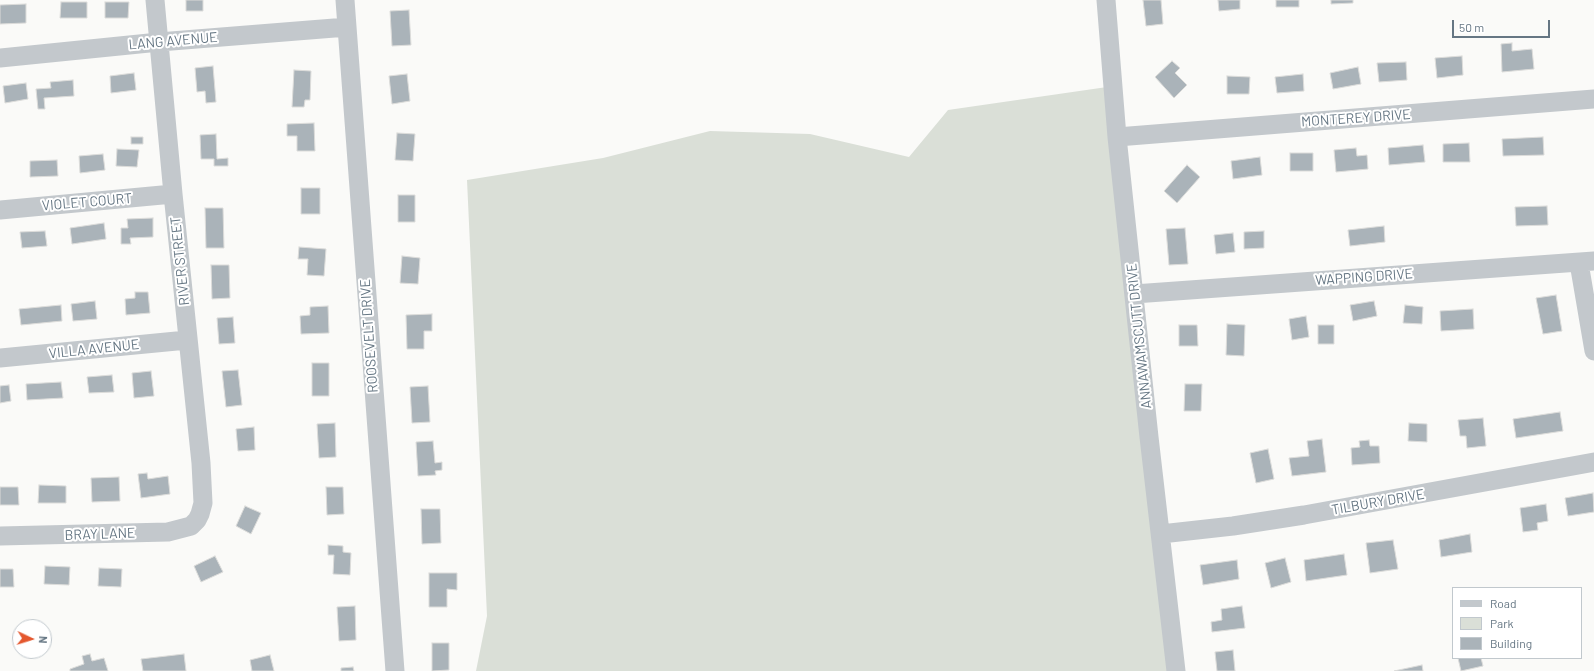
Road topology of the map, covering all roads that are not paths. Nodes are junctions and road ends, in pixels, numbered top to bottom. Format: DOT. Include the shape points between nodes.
graph roads {
  1 [pos="155,0"];
  2 [pos="345,0"];
  3 [pos="1106,0"];
  4 [pos="347,27"];
  5 [pos="159,42"];
  6 [pos="0,58"];
  7 [pos="1594,99"];
  8 [pos="1117,137"];
  9 [pos="173,194"];
  10 [pos="0,210"];
  11 [pos="1587,262"];
  12 [pos="1134,294"];
  13 [pos="187,340"];
  14 [pos="1594,351"];
  15 [pos="0,358"];
  16 [pos="1594,462"];
  17 [pos="197,520"];
  18 [pos="1161,534"];
  19 [pos="0,536"];
  20 [pos="394,671"];
  21 [pos="1176,671"];
  1 -- 5 [label="street, RIVER STREET"];
  2 -- 4 [label="street, ROOSEVELT DRIVE"];
  3 -- 8 [label="street, ANNAWAMSCUTT DRIVE"];
  4 -- 5 [label="street, LANG AVENUE"];
  4 -- 20 [label="street, ROOSEVELT DRIVE"];
  5 -- 6 [label="street, LANG AVENUE"];
  5 -- 9 [label="street, RIVER STREET"];
  7 -- 8 [label="street, MONTEREY DRIVE"];
  8 -- 12 [label="street, ANNAWAMSCUTT DRIVE"];
  9 -- 10 [label="street, VIOLET COURT"];
  9 -- 13 [label="street, RIVER STREET"];
  11 -- 12 [label="street, WAPPING DRIVE"];
  11 -- 14 [label="street"];
  12 -- 18 [label="street, ANNAWAMSCUTT DRIVE"];
  13 -- 15 [label="street, VILLA AVENUE"];
  13 -- 17 [label="street, RIVER STREET" via="201,463 203,503"];
  16 -- 18 [label="street, TILBURY DRIVE" via="1304,515"];
  17 -- 19 [label="street, BRAY LANE" via="191,526 168,532"];
  18 -- 21 [label="street, ANNAWAMSCUTT DRIVE"];
}
